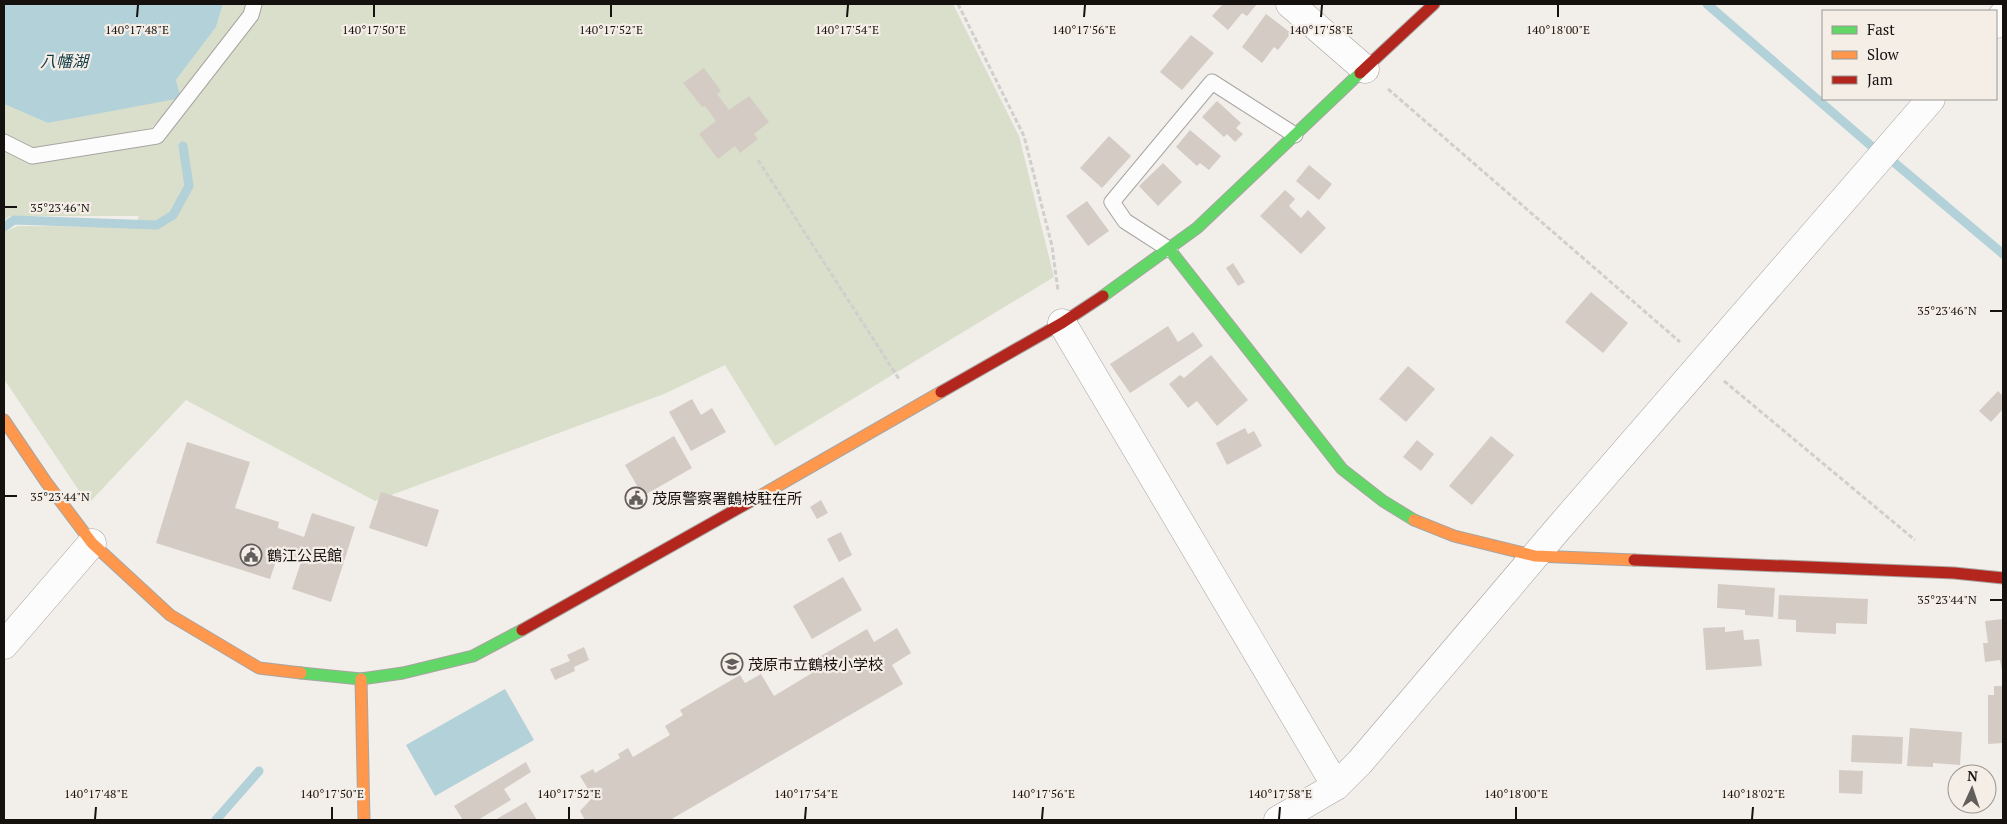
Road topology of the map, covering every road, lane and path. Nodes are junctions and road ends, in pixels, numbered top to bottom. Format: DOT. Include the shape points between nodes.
graph roads {
  1 [pos="254,4"];
  2 [pos="958,4"];
  3 [pos="1290,4"];
  4 [pos="1434,4"];
  5 [pos="1365,69"];
  6 [pos="1930,100"];
  7 [pos="1295,135"];
  8 [pos="4,142"];
  9 [pos="758,160"];
  10 [pos="1170,250"];
  11 [pos="1062,324"];
  12 [pos="1703,363"];
  13 [pos="898,380"];
  14 [pos="4,420"];
  15 [pos="92,543"];
  16 [pos="1918,543"];
  17 [pos="1535,556"];
  18 [pos="2003,578"];
  19 [pos="4,645"];
  20 [pos="361,679"];
  21 [pos="1336,786"];
  22 [pos="364,820"];
  23 [pos="1278,820"];
  1 -- 8 [label="lane" via="251,15 157,136 32,156"];
  2 -- 11 [label="path" via="1024,136 1052,246"];
  3 -- 5 [label="street"];
  4 -- 5 [label="main road"];
  5 -- 7 [label="main road"];
  5 -- 12 [label="path"];
  6 -- 12 [label="street"];
  7 -- 10 [label="main road"];
  7 -- 10 [label="lane" via="1212,82 1112,202 1125,221"];
  9 -- 13 [label="path"];
  10 -- 11 [label="main road"];
  10 -- 17 [label="main road" via="1342,469 1377,498 1426,526 1475,544"];
  11 -- 20 [label="main road" via="569,605 473,656 403,673"];
  11 -- 21 [label="street"];
  12 -- 16 [label="path"];
  12 -- 17 [label="street"];
  14 -- 15 [label="main road"];
  15 -- 19 [label="street"];
  15 -- 20 [label="main road" via="170,615 259,668"];
  17 -- 18 [label="main road" via="1954,573"];
  17 -- 21 [label="street"];
  20 -- 22 [label="main road"];
  21 -- 23 [label="street"];
}
